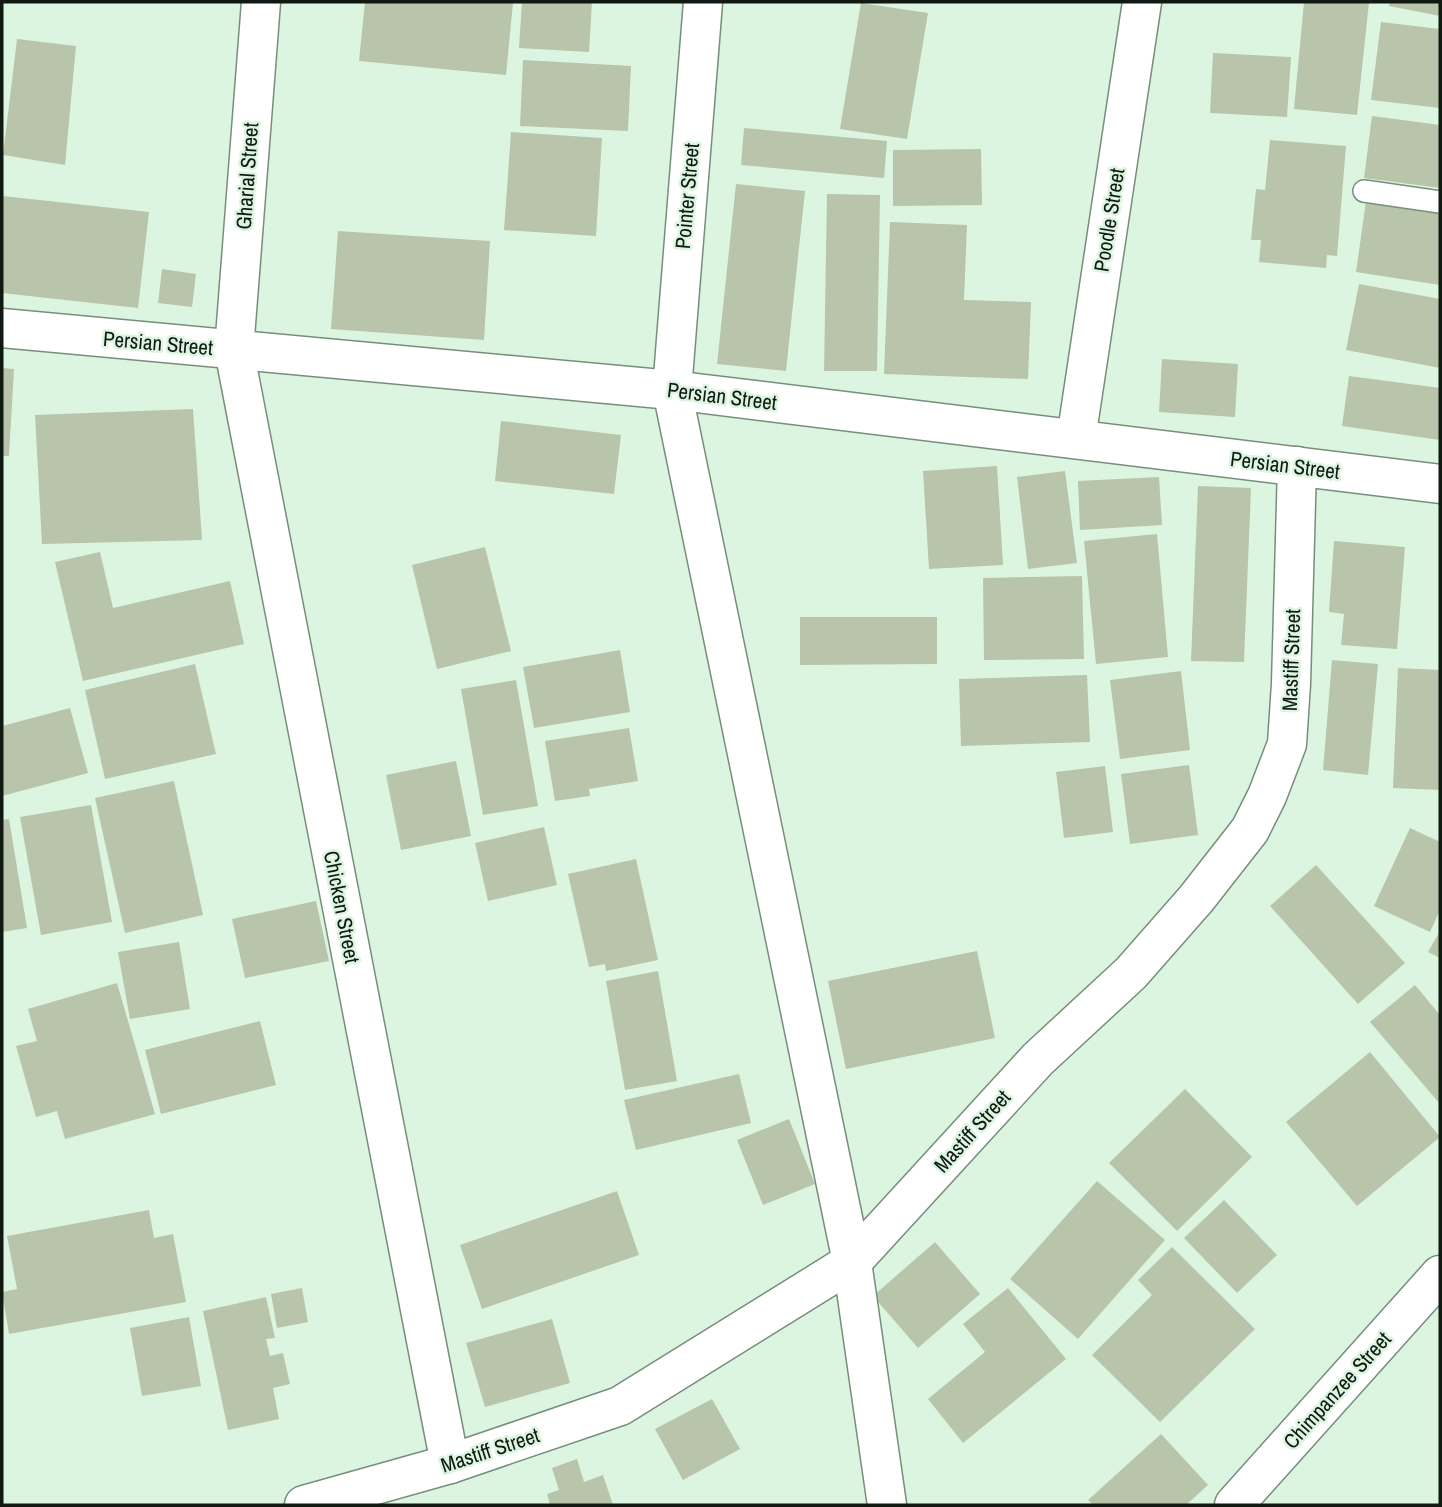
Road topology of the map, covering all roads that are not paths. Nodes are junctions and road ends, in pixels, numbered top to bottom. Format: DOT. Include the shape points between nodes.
graph roads {
  1 [pos="261,2"];
  2 [pos="703,2"];
  3 [pos="1142,2"];
  4 [pos="1364,191"];
  5 [pos="1440,202"];
  6 [pos="2,328"];
  7 [pos="234,350"];
  8 [pos="672,390"];
  9 [pos="1076,439"];
  10 [pos="1297,466"];
  11 [pos="1440,484"];
  12 [pos="852,1262"];
  13 [pos="1440,1275"];
  14 [pos="450,1464"];
  15 [pos="304,1505"];
  16 [pos="887,1505"];
  17 [pos="1234,1505"];
  1 -- 7 [label="street, Gharial Street"];
  2 -- 8 [label="street, Pointer Street"];
  3 -- 9 [label="street, Poodle Street"];
  4 -- 5 [label="lane"];
  6 -- 7 [label="street, Persian Street"];
  7 -- 8 [label="street, Persian Street"];
  7 -- 14 [label="street, Chicken Street"];
  8 -- 9 [label="street, Persian Street"];
  8 -- 12 [label="street, Pointer Street"];
  9 -- 10 [label="street, Persian Street"];
  10 -- 11 [label="street, Persian Street"];
  10 -- 12 [label="street, Mastiff Street" via="1287,744 1250,830 1132,973 1038,1059"];
  12 -- 14 [label="street, Mastiff Street" via="620,1406"];
  12 -- 16 [label="street, Pointer Street"];
  13 -- 17 [label="street, Chimpanzee Street"];
  14 -- 15 [label="street, Mastiff Street"];
}
